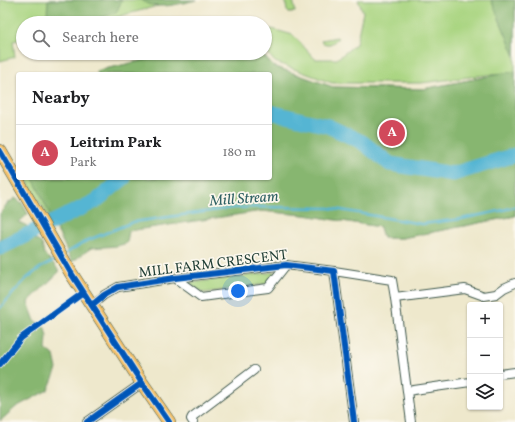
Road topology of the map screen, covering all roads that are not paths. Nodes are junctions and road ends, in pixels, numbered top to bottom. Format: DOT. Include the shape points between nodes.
graph roads {
  1 [pos="1,153"];
  2 [pos="16,179"];
  3 [pos="17,180"];
  4 [pos="286,265"];
  5 [pos="334,271"];
  6 [pos="175,278"];
  7 [pos="515,283"];
  8 [pos="395,298"];
  9 [pos="92,305"];
  10 [pos="254,370"];
  11 [pos="515,372"];
  12 [pos="503,374"];
  13 [pos="467,382"];
  14 [pos="142,383"];
  15 [pos="407,391"];
  16 [pos="192,420"];
  17 [pos="87,422"];
  18 [pos="169,422"];
  19 [pos="354,422"];
  20 [pos="411,422"];
  1 -- 2 [label="main road"];
  3 -- 9 [label="main road"];
  4 -- 5 [label="street, MILL FARM CRESCENT"];
  4 -- 6 [label="street, MILL FARM CRESCENT"];
  4 -- 6 [label="street, MILL FARM CRESCENT" via="268,288 201,297"];
  5 -- 8 [label="street, MILL FARM CRESCENT" via="392,280"];
  5 -- 19 [label="street"];
  6 -- 9 [label="street, MILL FARM CRESCENT" via="118,287"];
  7 -- 8 [label="street" via="496,294 484,296 465,289"];
  8 -- 15 [label="street"];
  9 -- 14 [label="main road"];
  10 -- 16 [label="street" via="192,417"];
  11 -- 12 [label="street"];
  13 -- 15 [label="street"];
  14 -- 17 [label="street"];
  14 -- 18 [label="main road"];
  15 -- 20 [label="street"];
}
